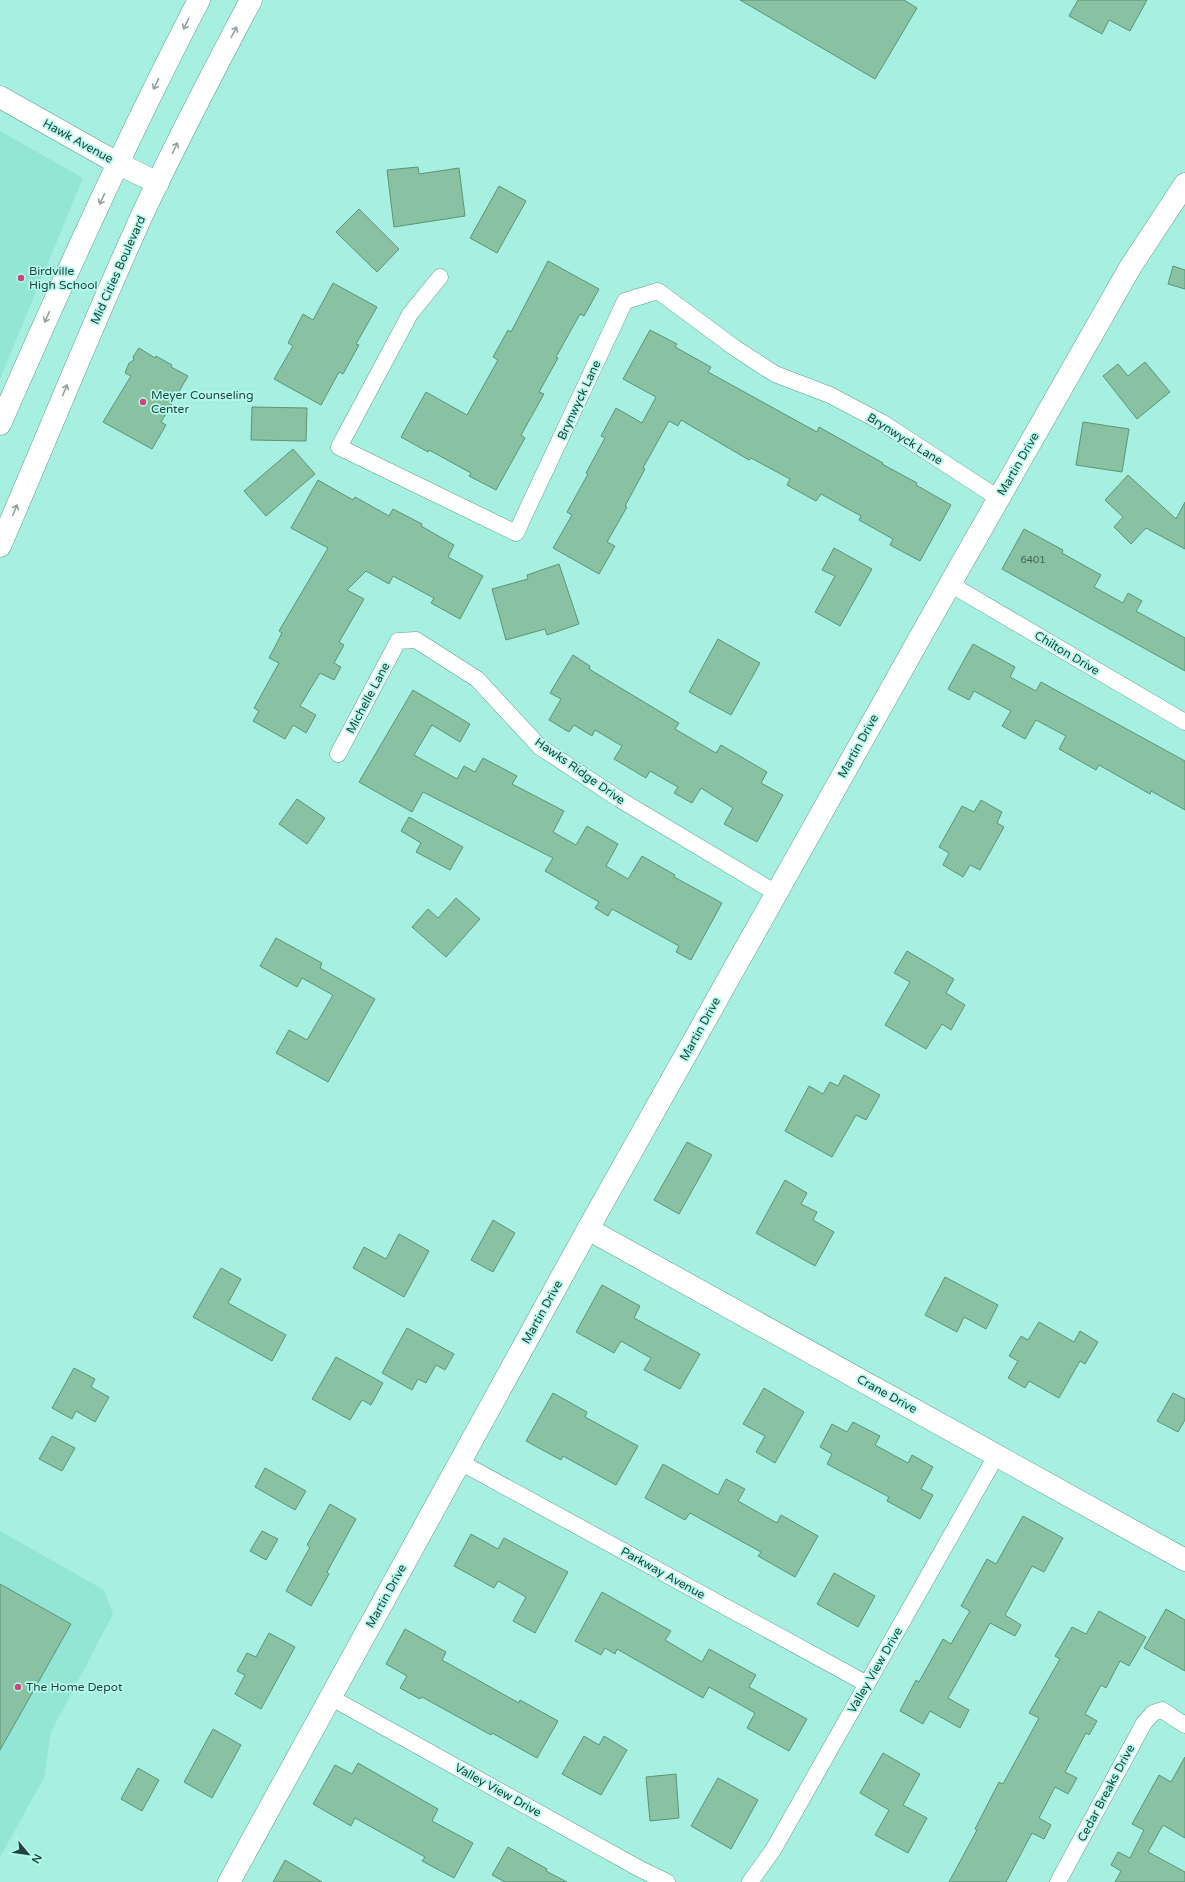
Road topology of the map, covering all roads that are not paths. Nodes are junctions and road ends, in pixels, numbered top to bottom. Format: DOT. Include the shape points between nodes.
graph roads {
  1 [pos="199,0"];
  2 [pos="251,0"];
  3 [pos="0,97"];
  4 [pos="119,164"];
  5 [pos="158,183"];
  6 [pos="1185,184"];
  7 [pos="440,277"];
  8 [pos="0,424"];
  9 [pos="998,498"];
  10 [pos="0,546"];
  11 [pos="950,584"];
  12 [pos="398,641"];
  13 [pos="1185,722"];
  14 [pos="338,754"];
  15 [pos="776,893"];
  16 [pos="588,1228"];
  17 [pos="996,1456"];
  18 [pos="460,1462"];
  19 [pos="1185,1560"];
  20 [pos="867,1684"];
  21 [pos="330,1697"];
  22 [pos="1185,1725"];
  23 [pos="229,1882"];
  24 [pos="667,1882"];
  25 [pos="750,1882"];
  26 [pos="1058,1882"];
  1 -- 4 [label="street, one-way" via="156,82"];
  5 -- 2 [label="street, Mid Cities Boulevard, one-way"];
  3 -- 4 [label="street, Hawk Avenue"];
  4 -- 5 [label="street, Hawk Avenue"];
  4 -- 8 [label="street, one-way"];
  10 -- 5 [label="street, Mid Cities Boulevard, one-way" via="78,358"];
  6 -- 9 [label="street, Martin Drive" via="1131,266"];
  7 -- 9 [label="street, Brynwyck Lane" via="410,314 339,447 516,533 626,301 658,291 775,374 830,395 883,423"];
  9 -- 11 [label="street, Martin Drive"];
  11 -- 13 [label="street, Chilton Drive"];
  11 -- 15 [label="street, Martin Drive"];
  12 -- 14 [label="street, Michelle Lane"];
  12 -- 15 [label="street, Hawks Ridge Drive" via="416,640 477,679 540,747 619,799"];
  15 -- 16 [label="street, Martin Drive"];
  16 -- 17 [label="street, Crane Drive"];
  16 -- 18 [label="street, Martin Drive"];
  17 -- 19 [label="street, Crane Drive"];
  17 -- 20 [label="street, Valley View Drive"];
  18 -- 20 [label="street, Parkway Avenue"];
  18 -- 21 [label="street, Martin Drive"];
  20 -- 25 [label="street, Valley View Drive" via="773,1850"];
  21 -- 23 [label="street, Martin Drive"];
  21 -- 24 [label="street, Valley View Drive" via="640,1870"];
  22 -- 26 [label="street, Cedar Breaks Drive" via="1162,1710 1153,1713 1144,1723"];
}
